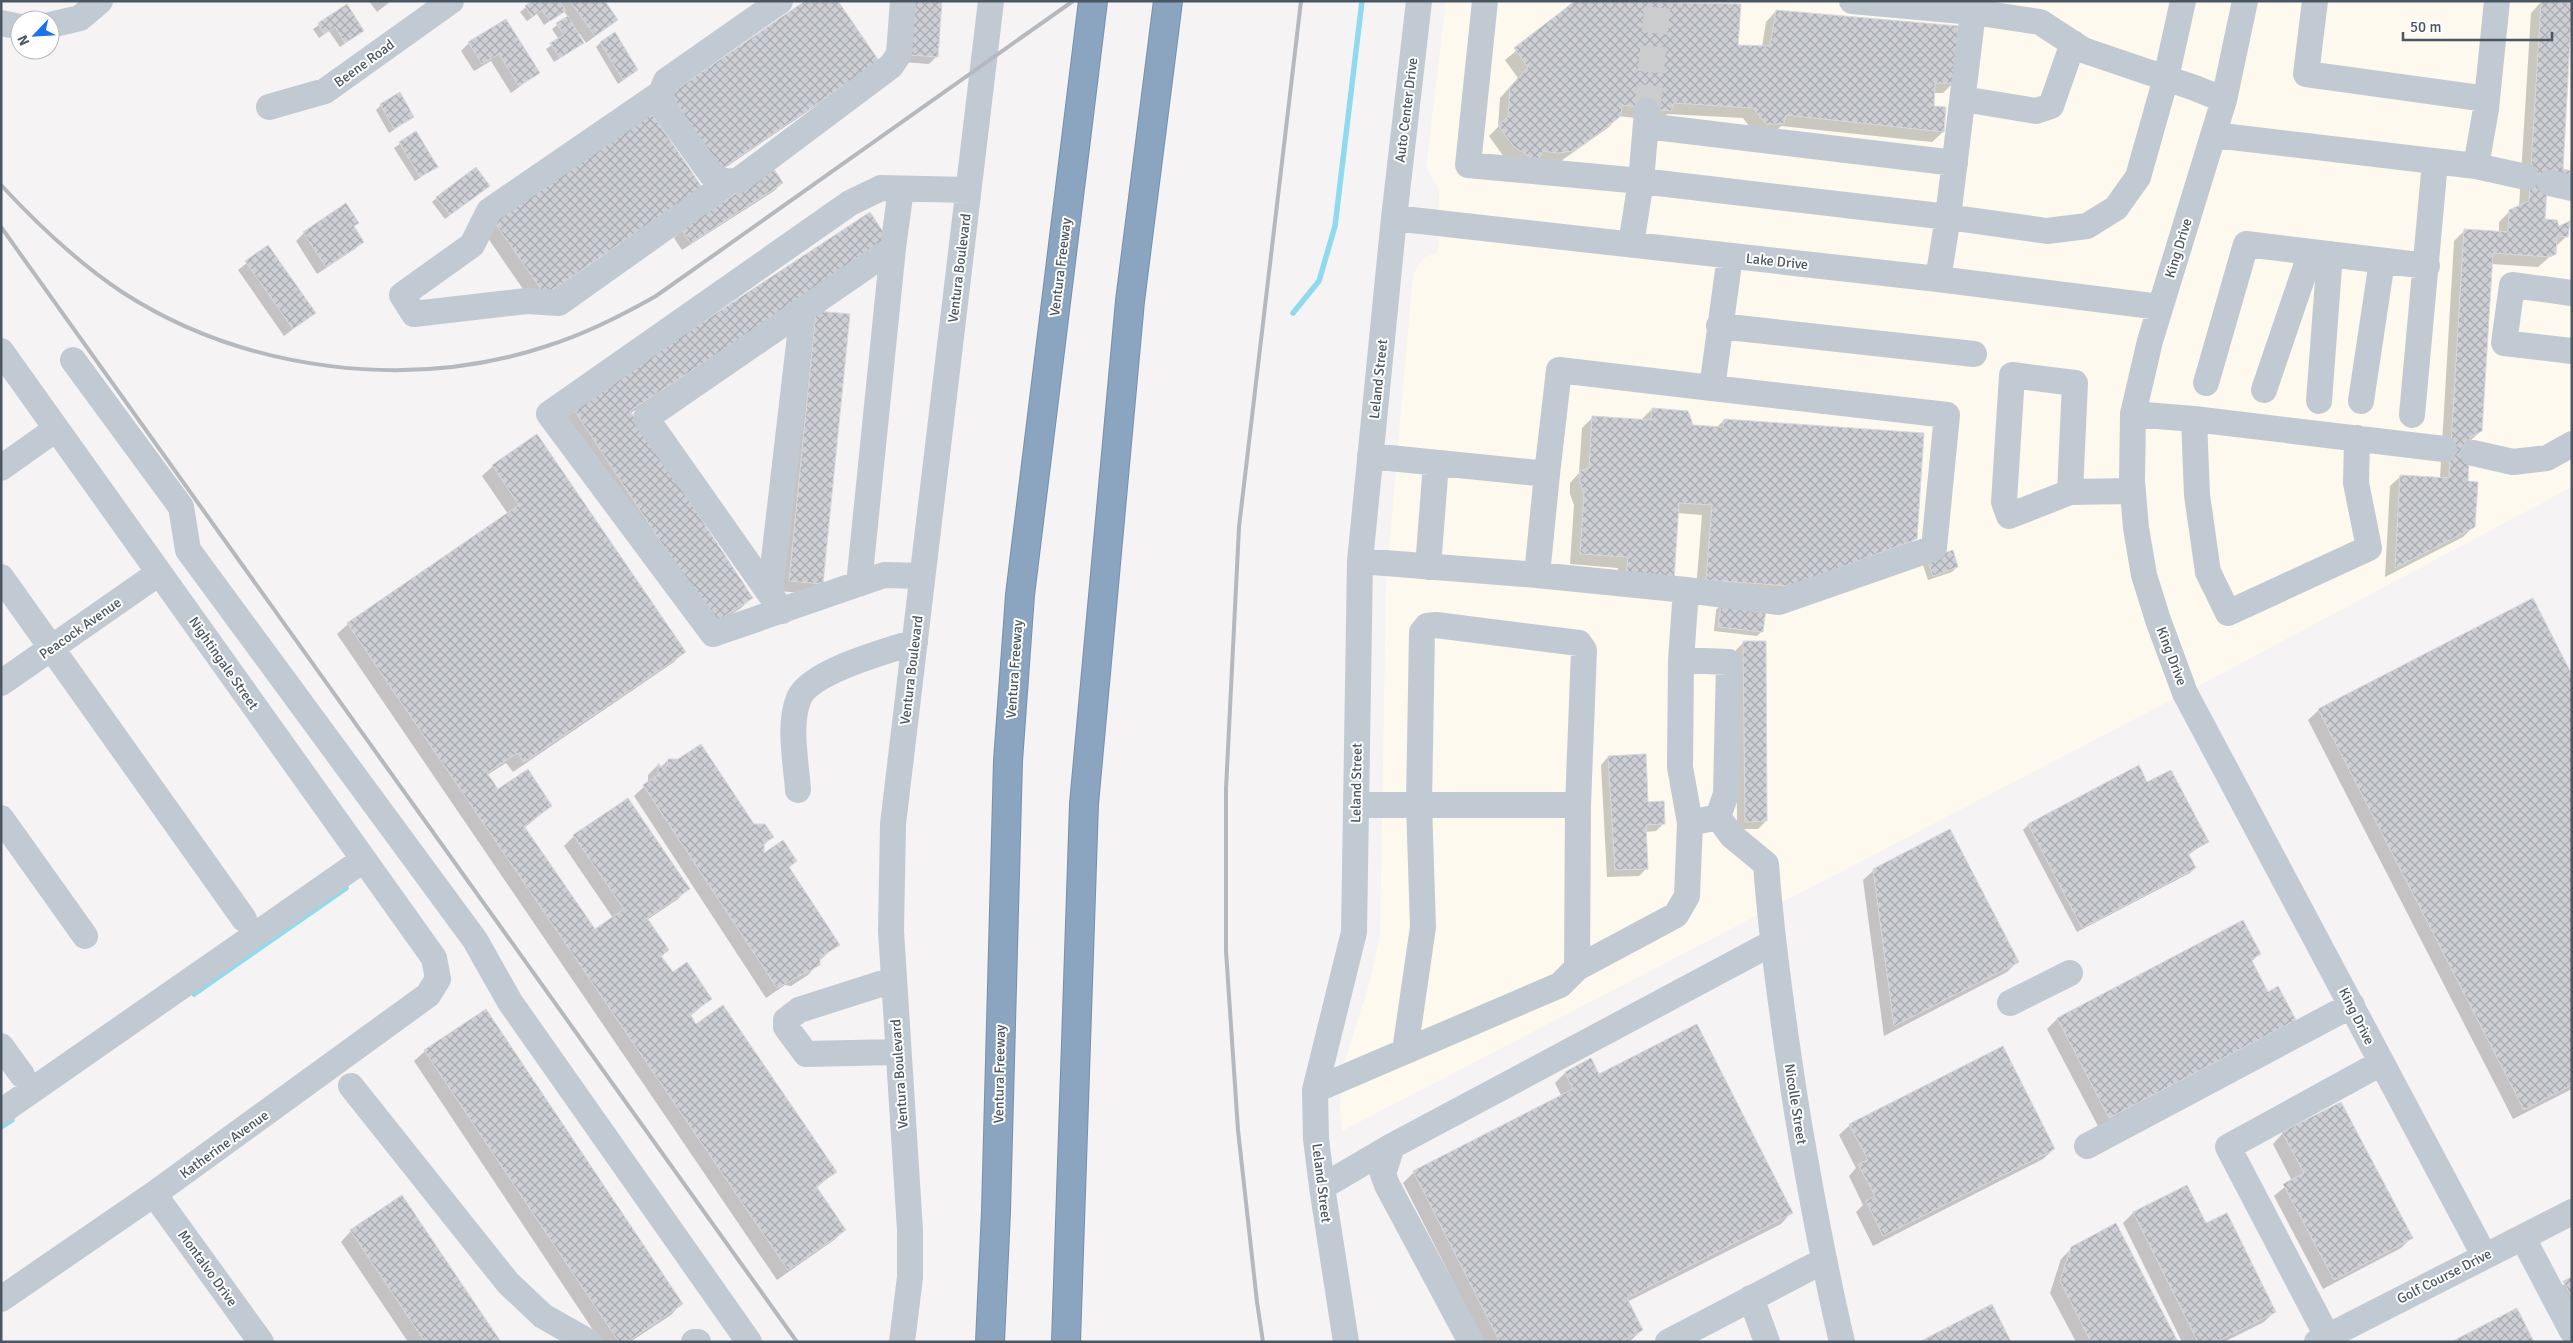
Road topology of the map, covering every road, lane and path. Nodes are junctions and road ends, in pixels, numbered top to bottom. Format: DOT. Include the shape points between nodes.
graph roads {
  1 [pos="100,1"];
  2 [pos="451,1"];
  3 [pos="780,1"];
  4 [pos="903,1"];
  5 [pos="991,1"];
  6 [pos="1093,1"];
  7 [pos="1168,1"];
  8 [pos="1419,1"];
  9 [pos="1486,1"];
  10 [pos="2183,1"];
  11 [pos="2245,1"];
  12 [pos="2315,1"];
  13 [pos="2498,1"];
  14 [pos="1860,2"];
  15 [pos="1973,12"];
  16 [pos="60,23"];
  17 [pos="2073,43"];
  18 [pos="2166,78"];
  19 [pos="661,93"];
  20 [pos="1963,99"];
  21 [pos="2486,99"];
  22 [pos="2224,100"];
  23 [pos="269,107"];
  24 [pos="2214,135"];
  25 [pos="2435,162"];
  26 [pos="1955,163"];
  27 [pos="2476,166"];
  28 [pos="1641,181"];
  29 [pos="729,182"];
  30 [pos="2549,182"];
  31 [pos="900,189"];
  32 [pos="968,190"];
  33 [pos="1948,217"];
  34 [pos="1394,218"];
  35 [pos="1631,244"];
  36 [pos="892,248"];
  37 [pos="2320,253"];
  38 [pos="1730,256"];
  39 [pos="2382,261"];
  40 [pos="2427,266"];
  41 [pos="1938,279"];
  42 [pos="2572,293"];
  43 [pos="2160,308"];
  44 [pos="803,310"];
  45 [pos="1719,326"];
  46 [pos="1,351"];
  47 [pos="2572,351"];
  48 [pos="1974,354"];
  49 [pos="74,360"];
  50 [pos="2206,383"];
  51 [pos="1712,388"];
  52 [pos="2264,390"];
  53 [pos="2319,402"];
  54 [pos="2361,402"];
  55 [pos="2133,414"];
  56 [pos="2412,415"];
  57 [pos="2194,419"];
  58 [pos="56,429"];
  59 [pos="2357,438"];
  60 [pos="2572,444"];
  61 [pos="2444,450"];
  62 [pos="2473,453"];
  63 [pos="1370,456"];
  64 [pos="1436,462"];
  65 [pos="1,468"];
  66 [pos="1547,474"];
  67 [pos="2133,491"];
  68 [pos="2070,492"];
  69 [pos="1360,561"];
  70 [pos="1428,567"];
  71 [pos="159,573"];
  72 [pos="1537,575"];
  73 [pos="922,576"];
  74 [pos="1,577"];
  75 [pos="860,584"];
  76 [pos="1686,590"];
  77 [pos="776,602"];
  78 [pos="915,642"];
  79 [pos="51,648"];
  80 [pos="1681,660"];
  81 [pos="1,683"];
  82 [pos="798,790"];
  83 [pos="1356,804"];
  84 [pos="1419,804"];
  85 [pos="1578,805"];
  86 [pos="1,818"];
  87 [pos="1718,818"];
  88 [pos="1690,822"];
  89 [pos="363,860"];
  90 [pos="244,919"];
  91 [pos="85,936"];
  92 [pos="1772,943"];
  93 [pos="1577,968"];
  94 [pos="2070,973"];
  95 [pos="438,979"];
  96 [pos="893,980"];
  97 [pos="2010,1003"];
  98 [pos="2352,1005"];
  99 [pos="1,1046"];
  100 [pos="897,1052"];
  101 [pos="1405,1052"];
  102 [pos="2381,1063"];
  103 [pos="22,1075"];
  104 [pos="351,1086"];
  105 [pos="1315,1090"];
  106 [pos="1,1112"];
  107 [pos="1392,1146"];
  108 [pos="2087,1146"];
  109 [pos="1322,1187"];
  110 [pos="154,1194"];
  111 [pos="2572,1212"];
  112 [pos="2524,1238"];
  113 [pos="2484,1255"];
  114 [pos="1823,1261"];
  115 [pos="1752,1298"];
  116 [pos="1,1299"];
  117 [pos="2572,1331"];
  118 [pos="2328,1338"];
  119 [pos="261,1342"];
  120 [pos="589,1342"];
  121 [pos="750,1342"];
  122 [pos="902,1342"];
  123 [pos="990,1342"];
  124 [pos="1066,1342"];
  125 [pos="1346,1342"];
  126 [pos="1471,1342"];
  127 [pos="1668,1342"];
  128 [pos="1767,1342"];
  129 [pos="1842,1342"];
  1 -- 16 [label="street" via="80,18"];
  2 -- 23 [label="street, Beene Road" via="325,91"];
  3 -- 19 [label="street" via="666,81"];
  4 -- 29 [label="street" via="899,54 892,66 738,180"];
  5 -- 32 [label="street, Ventura Boulevard"];
  6 -- 123 [label="highway, Ventura Freeway" via="1020,594 1008,751"];
  7 -- 124 [label="highway" via="1130,301 1084,804"];
  8 -- 34 [label="street, Auto Center Drive"];
  9 -- 28 [label="street" via="1468,165"];
  10 -- 18 [label="street"];
  11 -- 22 [label="street, King Drive"];
  12 -- 21 [label="street" via="2306,74"];
  13 -- 21 [label="street"];
  14 -- 15 [label="street"];
  15 -- 17 [label="street" via="2040,22"];
  15 -- 20 [label="street"];
  17 -- 18 [label="street" via="2084,50"];
  17 -- 20 [label="street" via="2051,106 2044,110"];
  18 -- 22 [label="street"];
  18 -- 33 [label="street" via="2138,177 2116,208 2087,226 2047,231"];
  19 -- 29 [label="street" via="665,110 711,174 718,180"];
  19 -- 29 [label="street" via="489,211 472,245 402,295 414,314 527,301 559,303"];
  20 -- 26 [label="street"];
  21 -- 27 [label="street"];
  22 -- 24 [label="street, King Drive"];
  24 -- 25 [label="street"];
  24 -- 43 [label="street, King Drive"];
  25 -- 27 [label="street"];
  25 -- 40 [label="street"];
  26 -- 28 [label="street" via="1646,118"];
  26 -- 33 [label="street"];
  27 -- 30 [label="street"];
  28 -- 33 [label="street"];
  28 -- 35 [label="street"];
  31 -- 32 [label="street"];
  31 -- 36 [label="street"];
  31 -- 77 [label="street" via="881,188 850,203 549,414 714,634"];
  32 -- 73 [label="street, Ventura Boulevard"];
  33 -- 41 [label="street"];
  34 -- 35 [label="street, Lake Drive"];
  34 -- 63 [label="street, Leland Street"];
  35 -- 38 [label="street, Lake Drive"];
  36 -- 44 [label="street"];
  36 -- 75 [label="street"];
  37 -- 39 [label="street"];
  37 -- 50 [label="street" via="2246,244"];
  37 -- 52 [label="street"];
  37 -- 53 [label="street"];
  38 -- 41 [label="street, Lake Drive"];
  38 -- 45 [label="street"];
  39 -- 40 [label="street"];
  39 -- 54 [label="street"];
  40 -- 56 [label="street"];
  41 -- 43 [label="street, Lake Drive"];
  42 -- 47 [label="street" via="2512,285 2504,343"];
  43 -- 55 [label="street, King Drive"];
  44 -- 77 [label="street"];
  44 -- 77 [label="street" via="646,418"];
  45 -- 48 [label="street"];
  45 -- 51 [label="street"];
  46 -- 58 [label="street, Nightingale Street"];
  49 -- 121 [label="street" via="181,507 188,550 475,940 510,1002"];
  51 -- 66 [label="street" via="1559,370"];
  51 -- 76 [label="street" via="1947,415 1934,548 1779,602"];
  55 -- 57 [label="street"];
  55 -- 67 [label="street, King Drive"];
  57 -- 59 [label="street"];
  57 -- 59 [label="street" via="2197,495 2208,572 2228,613 2369,548 2356,483"];
  58 -- 65 [label="street"];
  58 -- 71 [label="street, Nightingale Street"];
  59 -- 61 [label="street"];
  60 -- 62 [label="street" via="2547,458 2513,462"];
  63 -- 64 [label="street"];
  63 -- 69 [label="street, Leland Street"];
  64 -- 66 [label="street"];
  64 -- 70 [label="street"];
  66 -- 72 [label="street"];
  67 -- 68 [label="street"];
  67 -- 98 [label="street, King Drive" via="2144,575 2186,692"];
  68 -- 68 [label="street" via="2009,516 2004,502 2012,375 2075,383"];
  69 -- 70 [label="street"];
  69 -- 83 [label="street, Leland Street"];
  70 -- 72 [label="street"];
  71 -- 79 [label="street, Peacock Avenue"];
  71 -- 89 [label="street, Nightingale Street"];
  72 -- 76 [label="street"];
  73 -- 75 [label="street" via="884,575"];
  73 -- 78 [label="street, Ventura Boulevard"];
  74 -- 79 [label="street"];
  75 -- 77 [label="street"];
  76 -- 80 [label="street"];
  78 -- 82 [label="street" via="846,665 807,685 799,698 794,724"];
  78 -- 96 [label="street, Ventura Boulevard" via="893,824 890,877"];
  79 -- 81 [label="street, Peacock Avenue"];
  79 -- 90 [label="street"];
  80 -- 87 [label="street" via="1729,662 1726,794"];
  80 -- 88 [label="street" via="1680,768"];
  83 -- 84 [label="street"];
  83 -- 105 [label="street, Leland Street" via="1354,932"];
  84 -- 85 [label="street"];
  84 -- 85 [label="street" via="1422,632 1427,626 1436,625 1579,643 1584,650"];
  84 -- 101 [label="street" via="1423,927"];
  85 -- 93 [label="street"];
  86 -- 91 [label="street"];
  87 -- 88 [label="street"];
  87 -- 92 [label="street, Nicolle Street" via="1732,836 1766,864"];
  88 -- 93 [label="street" via="1687,896 1676,915"];
  89 -- 95 [label="street, Nightingale Street" via="434,958"];
  89 -- 106 [label="street"];
  92 -- 107 [label="street"];
  92 -- 114 [label="street, Nicolle Street"];
  93 -- 101 [label="street" via="1560,985"];
  94 -- 97 [label="street"];
  95 -- 110 [label="street, Katherine Avenue" via="428,996"];
  96 -- 100 [label="street, Ventura Boulevard"];
  96 -- 100 [label="street" via="799,1010 786,1020 786,1027 806,1054"];
  98 -- 102 [label="street, King Drive"];
  98 -- 108 [label="street"];
  99 -- 103 [label="street"];
  100 -- 122 [label="street, Ventura Boulevard" via="910,1230 910,1277"];
  101 -- 105 [label="street"];
  102 -- 113 [label="street, King Drive"];
  102 -- 118 [label="street" via="2228,1147"];
  104 -- 120 [label="street" via="508,1283 543,1316"];
  105 -- 109 [label="street, Leland Street" via="1316,1139"];
  107 -- 109 [label="street"];
  107 -- 126 [label="street" via="1382,1174"];
  109 -- 125 [label="street, Leland Street"];
  110 -- 116 [label="street, Katherine Avenue"];
  110 -- 119 [label="street, Montalvo Drive"];
  111 -- 112 [label="street, Golf Course Drive"];
  112 -- 113 [label="street, Golf Course Drive"];
  112 -- 117 [label="street"];
  113 -- 118 [label="street, Golf Course Drive"];
  114 -- 115 [label="street"];
  114 -- 129 [label="street, Nicolle Street"];
  115 -- 127 [label="street"];
  115 -- 128 [label="street"];
}
